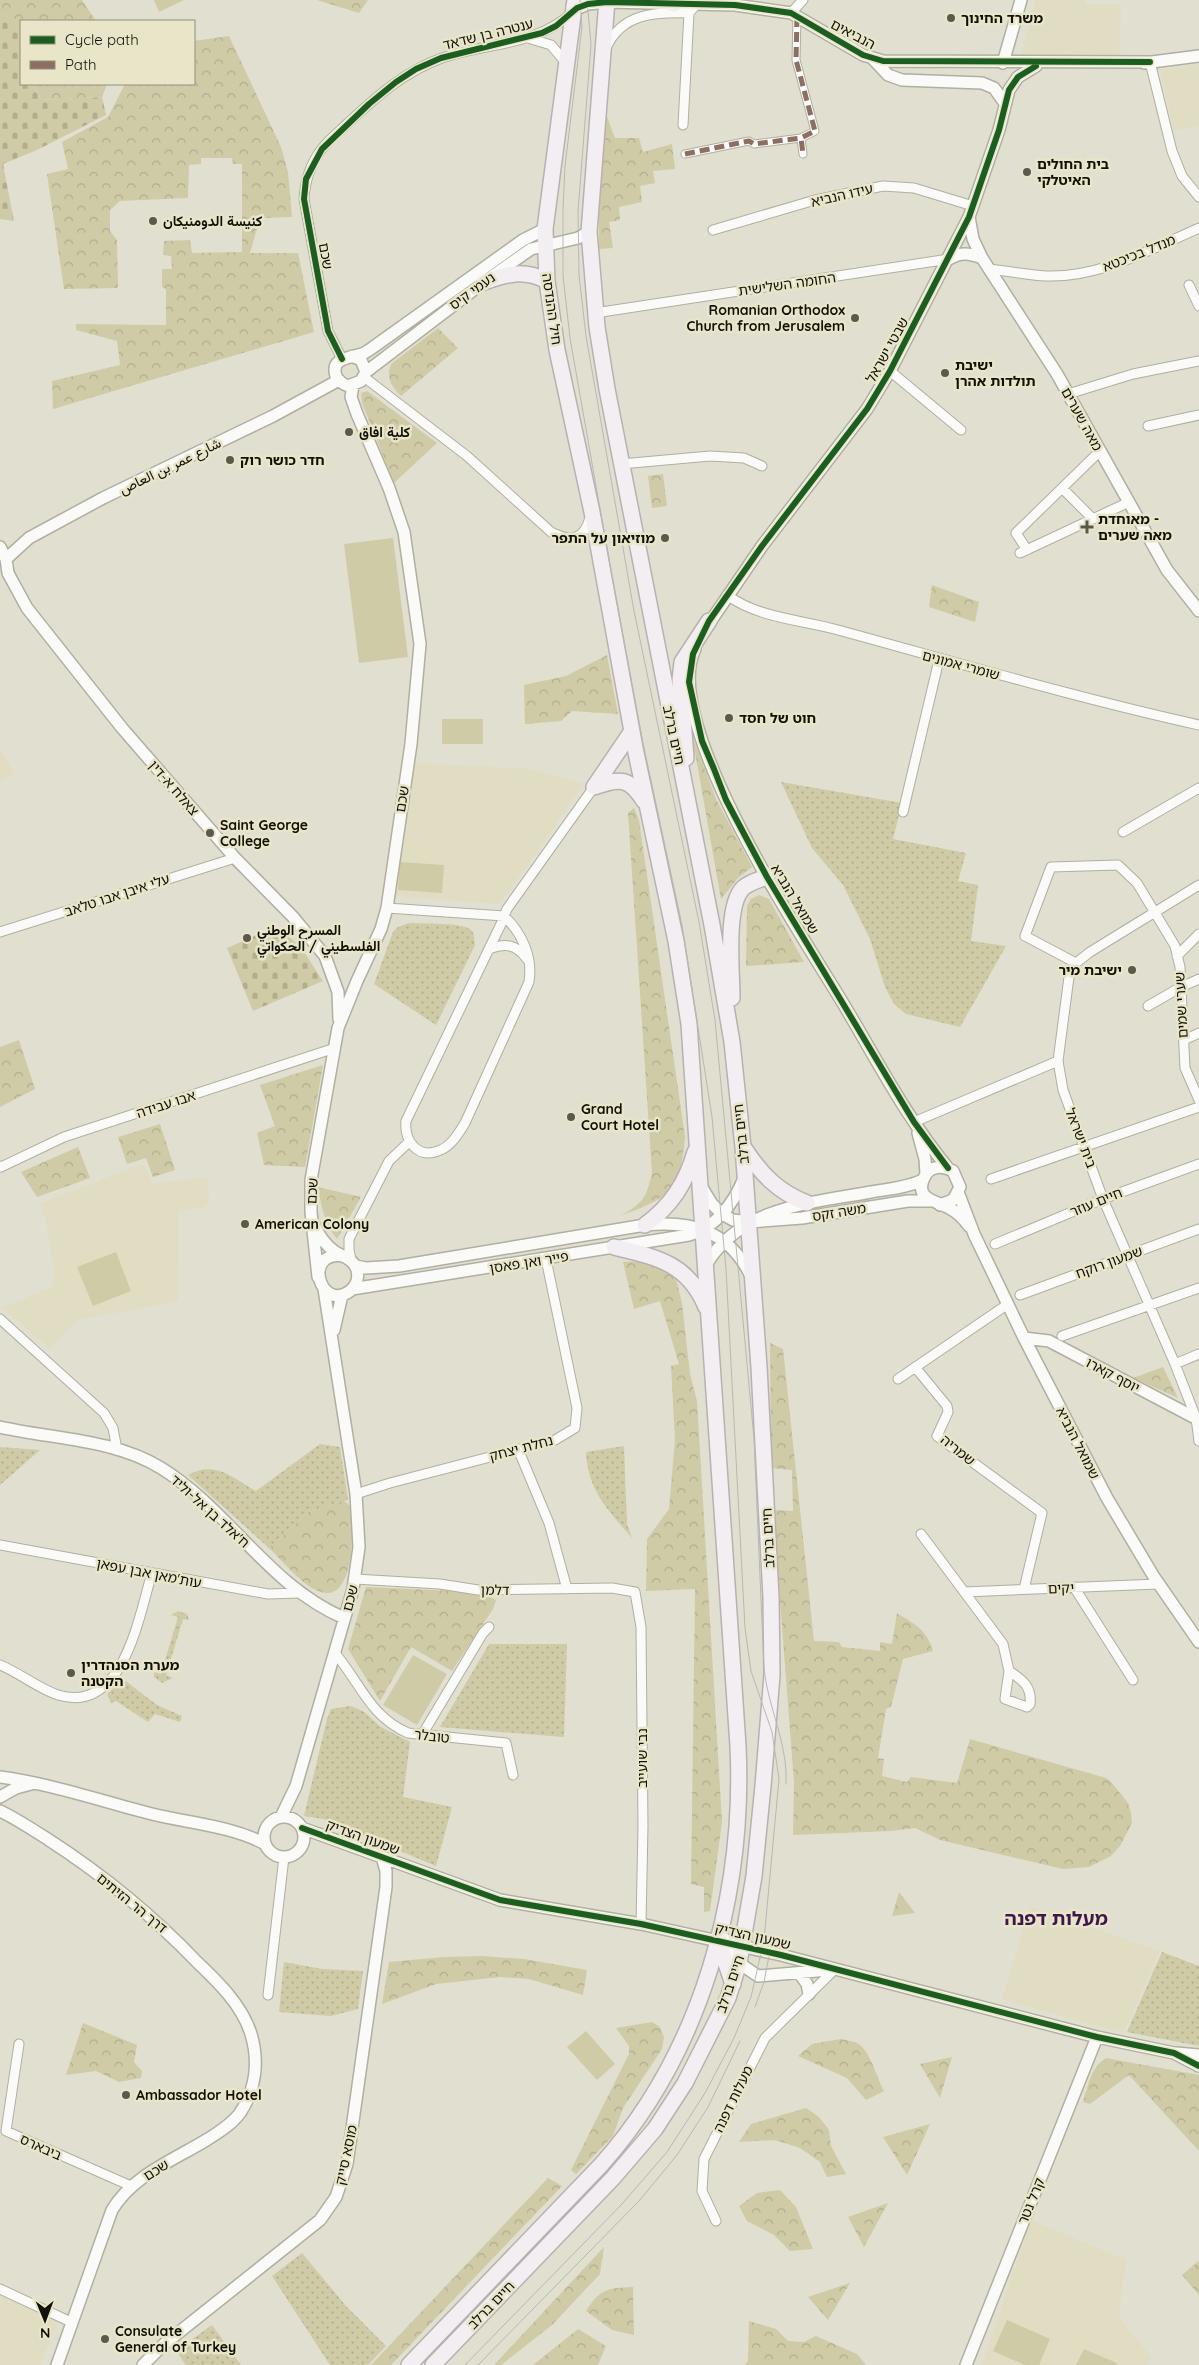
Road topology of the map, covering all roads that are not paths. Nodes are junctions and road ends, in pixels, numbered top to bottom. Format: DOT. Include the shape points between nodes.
graph roads {
  1 [pos="803,0"];
  2 [pos="1021,0"];
  3 [pos="607,1"];
  4 [pos="668,2"];
  5 [pos="573,3"];
  6 [pos="695,6"];
  7 [pos="794,15"];
  8 [pos="526,39"];
  9 [pos="604,52"];
  10 [pos="1199,56"];
  11 [pos="873,59"];
  12 [pos="1150,62"];
  13 [pos="1003,63"];
  14 [pos="567,65"];
  15 [pos="1036,66"];
  16 [pos="1004,102"];
  17 [pos="683,125"];
  18 [pos="801,138"];
  19 [pos="685,154"];
  20 [pos="803,154"];
  21 [pos="317,156"];
  22 [pos="1199,197"];
  23 [pos="971,211"];
  24 [pos="1199,228"];
  25 [pos="713,230"];
  26 [pos="589,232"];
  27 [pos="545,237"];
  28 [pos="982,258"];
  29 [pos="949,259"];
  30 [pos="989,269"];
  31 [pos="547,281"];
  32 [pos="484,282"];
  33 [pos="1189,285"];
  34 [pos="1199,306"];
  35 [pos="595,313"];
  36 [pos="347,357"];
  37 [pos="1199,361"];
  38 [pos="890,371"];
  39 [pos="365,375"];
  40 [pos="339,380"];
  41 [pos="353,386"];
  42 [pos="1068,394"];
  43 [pos="1199,415"];
  44 [pos="1148,426"];
  45 [pos="961,430"];
  46 [pos="1100,451"];
  47 [pos="621,464"];
  48 [pos="762,466"];
  49 [pos="1062,488"];
  50 [pos="1129,502"];
  51 [pos="592,512"];
  52 [pos="1093,519"];
  53 [pos="0,547"];
  54 [pos="6,559"];
  55 [pos="727,595"];
  56 [pos="1199,611"];
  57 [pos="610,614"];
  58 [pos="709,621"];
  59 [pos="939,660"];
  60 [pos="1199,725"];
  61 [pos="632,731"];
  62 [pos="594,787"];
  63 [pos="1199,788"];
  64 [pos="648,807"];
  65 [pos="903,812"];
  66 [pos="692,829"];
  67 [pos="1123,832"];
  68 [pos="235,858"];
  69 [pos="767,877"];
  70 [pos="1199,885"];
  71 [pos="387,908"];
  72 [pos="1155,913"];
  73 [pos="504,916"];
  74 [pos="0,932"];
  75 [pos="1199,934"];
  76 [pos="489,949"];
  77 [pos="1177,956"];
  78 [pos="529,962"];
  79 [pos="1076,963"];
  80 [pos="1199,979"];
  81 [pos="1180,987"];
  82 [pos="1148,1006"];
  83 [pos="338,1028"];
  84 [pos="1199,1034"];
  85 [pos="1184,1040"];
  86 [pos="732,1042"];
  87 [pos="335,1048"];
  88 [pos="1058,1061"];
  89 [pos="1199,1100"];
  90 [pos="1199,1107"];
  91 [pos="914,1122"];
  92 [pos="698,1141"];
  93 [pos="409,1142"];
  94 [pos="743,1147"];
  95 [pos="1084,1148"];
  96 [pos="1199,1164"];
  97 [pos="0,1167"];
  98 [pos="948,1168"];
  99 [pos="745,1176"];
  100 [pos="924,1177"];
  101 [pos="990,1179"];
  102 [pos="701,1186"];
  103 [pos="958,1192"];
  104 [pos="1104,1199"];
  105 [pos="807,1203"];
  106 [pos="935,1203"];
  107 [pos="311,1212"];
  108 [pos="722,1214"];
  109 [pos="749,1222"];
  110 [pos="645,1225"];
  111 [pos="1199,1229"];
  112 [pos="704,1230"];
  113 [pos="974,1234"];
  114 [pos="724,1240"];
  115 [pos="995,1244"];
  116 [pos="614,1247"];
  117 [pos="1129,1255"];
  118 [pos="546,1259"];
  119 [pos="351,1261"];
  120 [pos="706,1265"];
  121 [pos="318,1277"];
  122 [pos="753,1280"];
  123 [pos="1199,1288"];
  124 [pos="324,1289"];
  125 [pos="347,1292"];
  126 [pos="1020,1295"];
  127 [pos="1008,1304"];
  128 [pos="1150,1305"];
  129 [pos="709,1316"];
  130 [pos="0,1319"];
  131 [pos="1062,1336"];
  132 [pos="1024,1338"];
  133 [pos="333,1345"];
  134 [pos="1199,1354"];
  135 [pos="1175,1364"];
  136 [pos="915,1367"];
  137 [pos="898,1379"];
  138 [pos="1198,1419"];
  139 [pos="0,1427"];
  140 [pos="1199,1441"];
  141 [pos="118,1450"];
  142 [pos="518,1450"];
  143 [pos="356,1494"];
  144 [pos="921,1534"];
  145 [pos="0,1545"];
  146 [pos="152,1573"];
  147 [pos="355,1579"];
  148 [pos="1158,1584"];
  149 [pos="1074,1587"];
  150 [pos="567,1589"];
  151 [pos="1024,1590"];
  152 [pos="635,1592"];
  153 [pos="964,1592"];
  154 [pos="299,1593"];
  155 [pos="344,1618"];
  156 [pos="489,1627"];
  157 [pos="1199,1642"];
  158 [pos="334,1652"];
  159 [pos="0,1666"];
  160 [pos="1009,1672"];
  161 [pos="1133,1680"];
  162 [pos="422,1735"];
  163 [pos="513,1776"];
  164 [pos="0,1777"];
  165 [pos="38,1784"];
  166 [pos="296,1786"];
  167 [pos="0,1797"];
  168 [pos="0,1811"];
  169 [pos="281,1817"];
  170 [pos="299,1824"];
  171 [pos="265,1828"];
  172 [pos="231,1832"];
  173 [pos="265,1844"];
  174 [pos="284,1857"];
  175 [pos="382,1857"];
  176 [pos="641,1924"];
  177 [pos="722,1937"];
  178 [pos="743,1946"];
  179 [pos="739,1963"];
  180 [pos="835,1969"];
  181 [pos="799,1973"];
  182 [pos="734,1984"];
  183 [pos="809,1994"];
  184 [pos="268,1995"];
  185 [pos="243,2019"];
  186 [pos="1097,2037"];
  187 [pos="19,2044"];
  188 [pos="1174,2053"];
  189 [pos="1199,2055"];
  190 [pos="1199,2066"];
  191 [pos="131,2186"];
  192 [pos="716,2221"];
  193 [pos="0,2289"];
  194 [pos="71,2322"];
  195 [pos="65,2342"];
  196 [pos="58,2365"];
  197 [pos="63,2365"];
  198 [pos="143,2365"];
  199 [pos="409,2365"];
  200 [pos="433,2365"];
  201 [pos="966,2365"];
  1 -- 7 [label="street"];
  2 -- 13 [label="street"];
  3 -- 4 [label="street, הנביאים"];
  3 -- 5 [label="street, הנביאים"];
  3 -- 9 [label="highway"];
  4 -- 6 [label="street, הנביאים"];
  5 -- 8 [label="street, ענטרה בן שדאד" via="556,26"];
  5 -- 14 [label="highway, חיל ההנדסה"];
  6 -- 7 [label="street, הנביאים" via="735,5"];
  6 -- 9 [label="street, הנביאים" via="633,19 613,35"];
  6 -- 17 [label="street"];
  7 -- 11 [label="street, הנביאים"];
  7 -- 18 [label="street" via="796,60 815,131"];
  8 -- 14 [label="street, ענטרה בן שדאד" via="551,45"];
  8 -- 21 [label="street, ענטרה בן שדאד" via="467,50 416,69 370,104"];
  9 -- 26 [label="highway"];
  10 -- 12 [label="street, הנביאים"];
  11 -- 13 [label="street, הנביאים"];
  11 -- 16 [label="street" via="888,74 902,80 982,83 994,88"];
  12 -- 13 [label="street, הנביאים"];
  12 -- 15 [label="street, הנביאים" via="1098,69"];
  12 -- 22 [label="street" via="1172,151 1182,176"];
  13 -- 15 [label="street, הנביאים"];
  14 -- 27 [label="highway, חיל ההנדסה"];
  15 -- 16 [label="street, שבטי ישראל" via="1014,82"];
  16 -- 23 [label="street, שבטי ישראל" via="999,130"];
  18 -- 19 [label="street" via="754,144 749,141"];
  18 -- 20 [label="street"];
  21 -- 36 [label="street, שכם" via="306,180 304,200 328,331"];
  23 -- 25 [label="street, עידו הנביא" via="914,188 883,186 815,200"];
  23 -- 28 [label="street, מאה שערים" via="973,240"];
  23 -- 29 [label="street, שבטי ישראל"];
  24 -- 30 [label="street, מנדל בכיכטא" via="1093,270 1046,276"];
  26 -- 27 [label="street, נעמי קיס" via="570,240"];
  26 -- 35 [label="highway"];
  27 -- 31 [label="highway, חיל ההנדסה"];
  27 -- 32 [label="street, נעמי קיס"];
  27 -- 36 [label="street, נעמי קיס" via="523,240 384,340 361,354"];
  28 -- 29 [label="street" via="965,254"];
  28 -- 30 [label="street, מאה שערים"];
  29 -- 35 [label="street, החומה השלישית"];
  29 -- 38 [label="street, שבטי ישראל"];
  30 -- 42 [label="street, מאה שערים"];
  31 -- 32 [label="highway" via="530,273 518,272"];
  31 -- 51 [label="highway, חיל ההנדסה" via="557,350"];
  32 -- 39 [label="street, נעמי קיס"];
  33 -- 34 [label="street"];
  35 -- 47 [label="highway"];
  36 -- 39 [label="street" via="361,360"];
  36 -- 40 [label="street" via="336,367"];
  37 -- 42 [label="street" via="1133,374"];
  38 -- 45 [label="street"];
  38 -- 55 [label="street, שבטי ישראל" via="867,409"];
  39 -- 41 [label="street"];
  39 -- 51 [label="street" via="438,433 552,532 566,538 580,536 587,528"];
  40 -- 41 [label="street"];
  40 -- 54 [label="street, شارع عمر بن العاص" via="28,538"];
  41 -- 71 [label="street, שכם" via="351,397 404,532 420,644 411,744"];
  42 -- 46 [label="street, מאה שערים"];
  43 -- 44 [label="street"];
  46 -- 49 [label="street"];
  46 -- 50 [label="street, מאה שערים"];
  47 -- 48 [label="street" via="710,456 744,458"];
  47 -- 66 [label="highway, חיים ברלב"];
  49 -- 52 [label="street"];
  49 -- 52 [label="street" via="1016,533 1024,552"];
  50 -- 52 [label="street"];
  50 -- 56 [label="street, מאה שערים" via="1167,570"];
  51 -- 57 [label="highway, חיל ההנדסה"];
  53 -- 54 [label="street, צאלח א-דין"];
  54 -- 68 [label="street, צאלח א-דין" via="8,573 27,608 122,728"];
  55 -- 58 [label="street, שבטי ישראל"];
  55 -- 59 [label="street, שומרי אמונים" via="751,608"];
  57 -- 61 [label="highway, חיים ברלב"];
  58 -- 66 [label="highway" via="686,654 680,680"];
  58 -- 69 [label="street, שמואל הנביא" via="690,664 692,700 702,741 726,800"];
  59 -- 60 [label="street, שומרי אמונים"];
  59 -- 65 [label="street"];
  61 -- 62 [label="highway"];
  61 -- 64 [label="highway, חיים ברלב"];
  62 -- 64 [label="highway" via="610,782 628,782"];
  62 -- 73 [label="street" via="553,841"];
  63 -- 67 [label="street"];
  64 -- 92 [label="highway, חיים ברלב" via="682,977"];
  66 -- 86 [label="highway, חיים ברלב"];
  68 -- 74 [label="street, עלי איבן אבו טלאב"];
  68 -- 83 [label="street, צאלח א-דין" via="293,917 325,956 338,992"];
  69 -- 86 [label="highway" via="742,889 734,908"];
  69 -- 91 [label="street, שמואל הנביא"];
  70 -- 72 [label="street"];
  71 -- 73 [label="street"];
  71 -- 83 [label="street, שכם"];
  72 -- 77 [label="street, שערי שמים" via="1175,946"];
  72 -- 79 [label="street"];
  72 -- 79 [label="street, שערי שמים" via="1137,883 1118,866 1051,868 1025,936"];
  73 -- 76 [label="street"];
  73 -- 78 [label="street" via="523,942"];
  75 -- 77 [label="street"];
  76 -- 78 [label="street" via="509,945 522,952"];
  76 -- 93 [label="street" via="406,1121 405,1132"];
  77 -- 81 [label="street, שערי שמים"];
  78 -- 93 [label="street" via="529,982 459,1133 450,1144 428,1153 418,1151"];
  79 -- 88 [label="street, בית ישראל" via="1069,978"];
  80 -- 81 [label="street"];
  81 -- 82 [label="street"];
  81 -- 85 [label="street, שערי שמים"];
  83 -- 87 [label="street, שכם"];
  84 -- 85 [label="street"];
  85 -- 89 [label="street, שערי שמים" via="1185,1068"];
  86 -- 94 [label="highway, חיים ברלב"];
  87 -- 97 [label="street, אבו עבידה" via="64,1137"];
  87 -- 107 [label="street, שכם" via="311,1180"];
  88 -- 91 [label="street"];
  88 -- 95 [label="street, בית ישראל" via="1063,1090"];
  90 -- 95 [label="street"];
  91 -- 98 [label="street, שמואל הנביא"];
  91 -- 100 [label="street, שמואל הנביא" via="922,1146"];
  92 -- 102 [label="highway, חיים ברלב"];
  92 -- 110 [label="highway" via="682,1187 665,1209"];
  93 -- 119 [label="street" via="390,1161 350,1239"];
  94 -- 99 [label="highway, חיים ברלב"];
  94 -- 105 [label="highway" via="775,1186"];
  95 -- 101 [label="street"];
  95 -- 104 [label="street, בית ישראל"];
  96 -- 104 [label="street, חיים עוזר"];
  98 -- 100 [label="street" via="936,1167"];
  98 -- 103 [label="street" via="959,1181"];
  99 -- 108 [label="street, פייר ואן פאסן"];
  99 -- 109 [label="highway, חיים ברלב"];
  100 -- 105 [label="street, משה זקס" via="906,1186"];
  100 -- 106 [label="street" via="923,1192"];
  102 -- 108 [label="street"];
  102 -- 112 [label="highway, חיים ברלב"];
  103 -- 106 [label="street" via="949,1203"];
  103 -- 113 [label="street, שמואל הנביא"];
  104 -- 115 [label="street, חיים עוזר"];
  104 -- 117 [label="street, בית ישראל"];
  105 -- 109 [label="street, משה זקס"];
  106 -- 109 [label="street, משה זקס" via="908,1201 818,1216"];
  106 -- 113 [label="street, שמואל הנביא" via="956,1213"];
  107 -- 119 [label="street, שכם" via="319,1235 334,1251"];
  107 -- 121 [label="street, שכם"];
  108 -- 109 [label="street, משה זקס" via="733,1220"];
  108 -- 112 [label="street, פייר ואן פאסן"];
  109 -- 114 [label="street, משה זקס"];
  109 -- 122 [label="highway, חיים ברלב"];
  110 -- 112 [label="street, פייר ואן פאסן" via="675,1224"];
  110 -- 119 [label="street, פייר ואן פאסן" via="398,1266 366,1268"];
  111 -- 117 [label="street, שמעון רוקח"];
  112 -- 114 [label="street, פייר ואן פאסן"];
  112 -- 116 [label="street, פייר ואן פאסן" via="688,1236"];
  112 -- 120 [label="highway, חיים ברלב"];
  113 -- 127 [label="street, שמואל הנביא"];
  114 -- 120 [label="street, משה זקס"];
  114 -- 122 [label="street, פייר ואן פאסן" via="739,1256"];
  116 -- 118 [label="street, פייר ואן פאסן"];
  116 -- 129 [label="highway" via="663,1260 680,1270 701,1295"];
  117 -- 126 [label="street, שמעון רוקח"];
  117 -- 128 [label="street, בית ישראל"];
  118 -- 125 [label="street, פייר ואן פאסן"];
  118 -- 142 [label="street, נחלת יצחק" via="561,1323 577,1419 575,1428 555,1440"];
  119 -- 121 [label="street" via="338,1255 326,1260 321,1264"];
  119 -- 125 [label="street" via="358,1278"];
  120 -- 129 [label="highway, חיים ברלב"];
  121 -- 124 [label="street"];
  122 -- 178 [label="highway, חיים ברלב" via="772,1655 754,1876"];
  123 -- 128 [label="street"];
  124 -- 125 [label="street" via="329,1293"];
  124 -- 133 [label="street, שכם"];
  125 -- 133 [label="street, שכם"];
  127 -- 132 [label="street, שמואל הנביא"];
  127 -- 136 [label="street"];
  128 -- 131 [label="street"];
  128 -- 135 [label="street, בית ישראל"];
  129 -- 177 [label="highway, חיים ברלב" via="740,1784 739,1825"];
  130 -- 141 [label="street" via="104,1413 113,1428"];
  132 -- 138 [label="street, יוסף קארו" via="1050,1341"];
  132 -- 148 [label="street, שמואל הנביא" via="1107,1498"];
  133 -- 143 [label="street, שכם"];
  134 -- 135 [label="street"];
  135 -- 138 [label="street, בית ישראל"];
  136 -- 137 [label="street"];
  136 -- 151 [label="street, שמריה" via="947,1406 948,1412 937,1436 1042,1513"];
  138 -- 140 [label="street, בית ישראל"];
  139 -- 141 [label="street, ח'אלד בן אל-וליד"];
  141 -- 154 [label="street, ח'אלד בן אל-וליד" via="143,1458 180,1481"];
  142 -- 143 [label="street, נחלת יצחק"];
  142 -- 150 [label="street" via="549,1523"];
  143 -- 147 [label="street, שכם" via="360,1534"];
  144 -- 153 [label="street"];
  145 -- 146 [label="street, עות'מאן אבן עפאן"];
  146 -- 154 [label="street, עות'מאן אבן עפאן" via="268,1594"];
  146 -- 159 [label="street" via="119,1671 96,1692 79,1697 58,1695"];
  147 -- 150 [label="street, דלמן" via="440,1584 478,1590"];
  147 -- 155 [label="street, שכם"];
  148 -- 149 [label="street, יקים"];
  148 -- 157 [label="street, שמואל הנביא"];
  149 -- 151 [label="street, יקים"];
  149 -- 161 [label="street"];
  150 -- 152 [label="street, דלמן" via="612,1588"];
  151 -- 153 [label="street, יקים"];
  152 -- 176 [label="street, נבי שועייב" via="641,1627"];
  153 -- 160 [label="street" via="1003,1644"];
  154 -- 155 [label="street, ח'אלד בן אל-וליד"];
  155 -- 158 [label="street, שכם"];
  156 -- 162 [label="street"];
  158 -- 162 [label="street, טובלר" via="373,1709 396,1728 408,1734"];
  158 -- 166 [label="street, שכם"];
  162 -- 163 [label="street, טובלר" via="506,1743"];
  164 -- 165 [label="street"];
  165 -- 167 [label="street" via="16,1788"];
  165 -- 172 [label="street"];
  166 -- 169 [label="street, שכם"];
  166 -- 170 [label="street, שכם" via="294,1806"];
  168 -- 185 [label="street, דרך הר הזיתים" via="67,1852 159,1922 226,1991"];
  169 -- 170 [label="street"];
  169 -- 171 [label="street"];
  170 -- 174 [label="street" via="304,1837 302,1846"];
  170 -- 175 [label="street, שמעון הצדיק"];
  171 -- 172 [label="street"];
  171 -- 173 [label="street"];
  172 -- 173 [label="street"];
  173 -- 174 [label="street" via="273,1854"];
  174 -- 184 [label="street"];
  175 -- 176 [label="street, שמעון הצדיק" via="500,1900"];
  175 -- 198 [label="street, מוסא סייק" via="386,1887 348,2158 336,2197 329,2210 305,2234 163,2345"];
  176 -- 177 [label="street, שמעון הצדיק"];
  177 -- 178 [label="street, שמעון הצדיק"];
  177 -- 179 [label="street, שמעון הצדיק"];
  177 -- 182 [label="highway"];
  177 -- 199 [label="highway, חיים ברלב" via="684,2036 630,2130 601,2165"];
  178 -- 179 [label="highway, חיים ברלב"];
  178 -- 180 [label="street, שמעון הצדיק"];
  179 -- 181 [label="street, שמעון הצדיק" via="758,1976"];
  179 -- 182 [label="highway, חיים ברלב"];
  180 -- 181 [label="street, שמעון הצדיק"];
  180 -- 183 [label="street, מעלות דפנה"];
  180 -- 186 [label="street, שמעון הצדיק"];
  181 -- 183 [label="street"];
  182 -- 200 [label="highway, חיים ברלב" via="685,2083 644,2143"];
  183 -- 192 [label="street, מעלות דפנה" via="765,2038 704,2159 702,2191"];
  185 -- 191 [label="street, שכם" via="254,2049 254,2083 244,2106 232,2122"];
  186 -- 188 [label="street, שמעון הצדיק"];
  186 -- 201 [label="street, קרל נטר"];
  187 -- 191 [label="street, ביבארס" via="6,2131"];
  188 -- 189 [label="street"];
  188 -- 190 [label="street, שמעון הצדיק"];
  191 -- 194 [label="street, שכם" via="121,2194 112,2210"];
  193 -- 194 [label="street"];
  194 -- 195 [label="street, שכם"];
  195 -- 196 [label="street, שכם"];
  195 -- 197 [label="street, שכם"];
}
